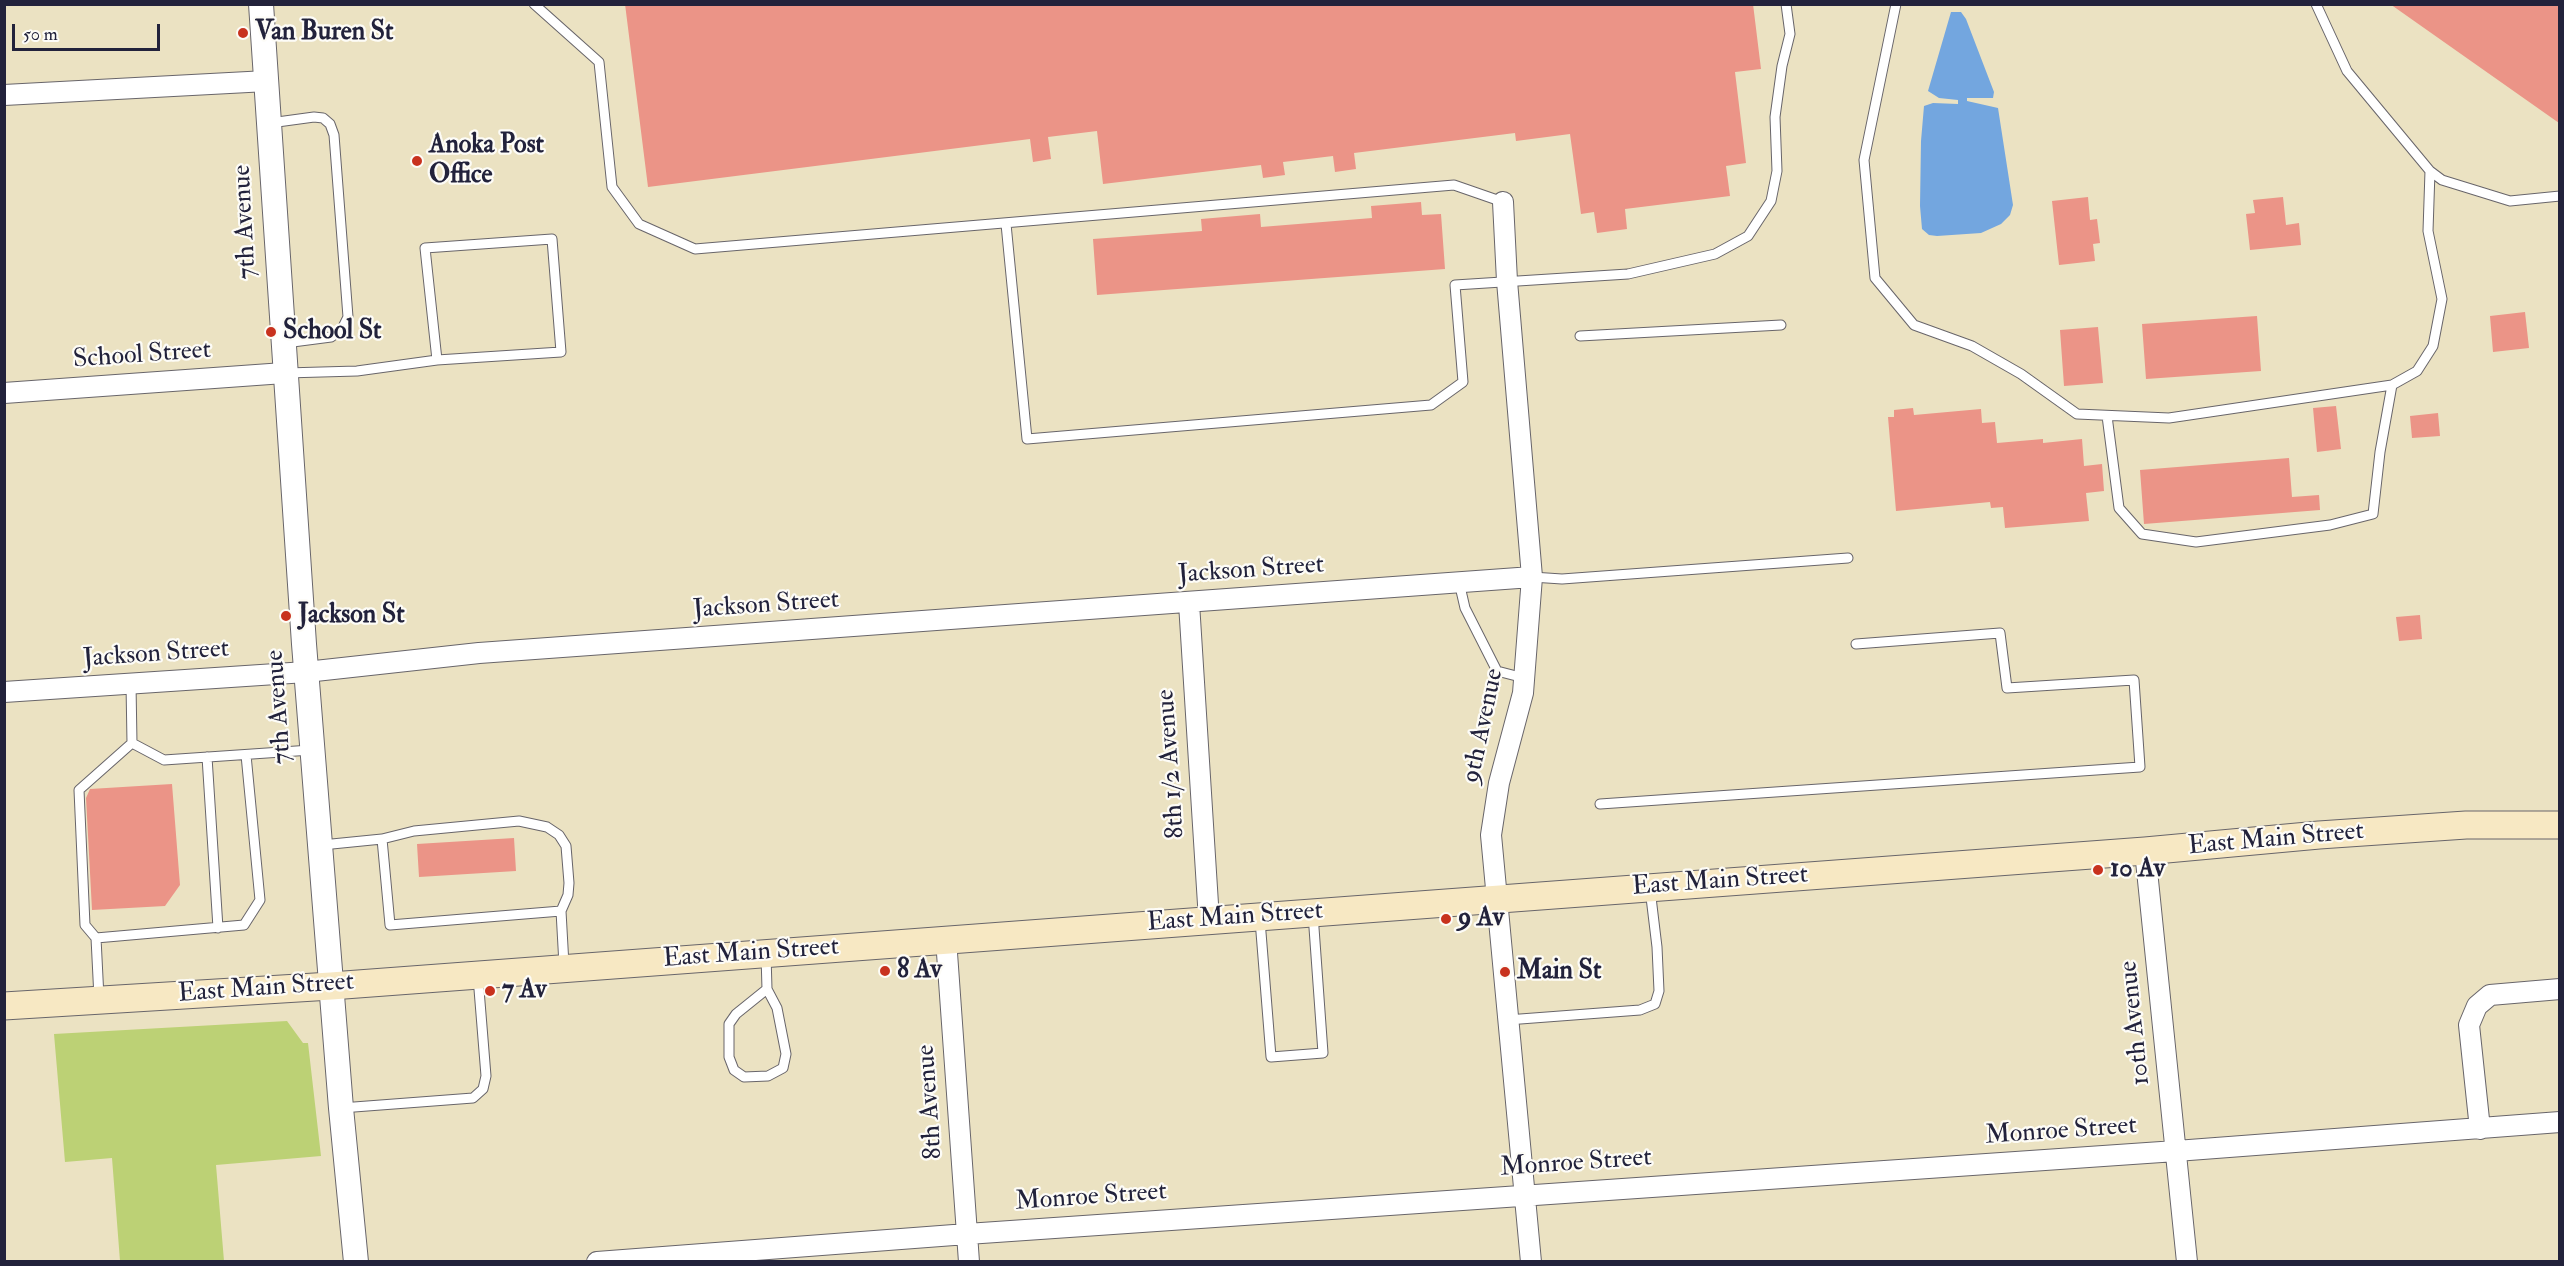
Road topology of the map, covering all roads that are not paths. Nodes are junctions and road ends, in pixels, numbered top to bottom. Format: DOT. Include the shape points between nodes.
graph roads {
  1 [pos="261,4"];
  2 [pos="534,4"];
  3 [pos="1786,4"];
  4 [pos="1896,4"];
  5 [pos="2316,4"];
  6 [pos="267,81"];
  7 [pos="4,94"];
  8 [pos="269,123"];
  9 [pos="2430,171"];
  10 [pos="2559,196"];
  11 [pos="1503,202"];
  12 [pos="1006,224"];
  13 [pos="1507,281"];
  14 [pos="1781,325"];
  15 [pos="1580,336"];
  16 [pos="282,344"];
  17 [pos="437,360"];
  18 [pos="284,373"];
  19 [pos="2392,385"];
  20 [pos="4,393"];
  21 [pos="2107,416"];
  22 [pos="1848,558"];
  23 [pos="1532,576"];
  24 [pos="1459,582"];
  25 [pos="1189,603"];
  26 [pos="1856,644"];
  27 [pos="306,672"];
  28 [pos="1524,678"];
  29 [pos="131,684"];
  30 [pos="4,692"];
  31 [pos="132,743"];
  32 [pos="312,750"];
  33 [pos="246,755"];
  34 [pos="207,757"];
  35 [pos="1600,804"];
  36 [pos="2559,812"];
  37 [pos="2466,825"];
  38 [pos="2559,825"];
  39 [pos="382,839"];
  40 [pos="320,845"];
  41 [pos="2145,851"];
  42 [pos="1650,887"];
  43 [pos="1496,898"];
  44 [pos="561,911"];
  45 [pos="1313,912"];
  46 [pos="1259,916"];
  47 [pos="1209,920"];
  48 [pos="218,928"];
  49 [pos="96,938"];
  50 [pos="946,939"];
  51 [pos="766,952"];
  52 [pos="565,968"];
  53 [pos="478,974"];
  54 [pos="331,986"];
  55 [pos="767,989"];
  56 [pos="2559,989"];
  57 [pos="99,1000"];
  58 [pos="4,1006"];
  59 [pos="1507,1020"];
  60 [pos="341,1108"];
  61 [pos="2559,1122"];
  62 [pos="2481,1129"];
  63 [pos="2176,1151"];
  64 [pos="1524,1195"];
  65 [pos="967,1234"];
  66 [pos="356,1262"];
  67 [pos="597,1262"];
  68 [pos="969,1262"];
  69 [pos="1531,1262"];
  70 [pos="2187,1262"];
  1 -- 6 [label="street, 7th Avenue"];
  2 -- 12 [label="lane" via="599,62 612,188 639,224 695,249"];
  3 -- 13 [label="lane" via="1790,34 1775,117 1777,171 1771,201 1748,236 1715,254 1628,274"];
  4 -- 21 [label="lane" via="1864,160 1875,278 1914,325 1972,346 2021,374 2077,414"];
  5 -- 9 [label="lane" via="2347,71"];
  6 -- 7 [label="street"];
  6 -- 8 [label="street, 7th Avenue"];
  8 -- 16 [label="street, 7th Avenue"];
  8 -- 16 [label="lane" via="314,117 330,124 348,317 332,337"];
  9 -- 10 [label="lane" via="2442,180 2510,201"];
  9 -- 19 [label="lane" via="2428,231 2442,299 2433,346 2417,371"];
  11 -- 12 [label="lane" via="1454,184"];
  11 -- 13 [label="street, 9th Avenue"];
  12 -- 13 [label="lane" via="1027,439 1431,405 1463,382 1455,285"];
  13 -- 23 [label="street, 9th Avenue"];
  14 -- 15 [label="lane"];
  16 -- 18 [label="street, 7th Avenue"];
  17 -- 17 [label="lane" via="425,248 552,239 561,352"];
  17 -- 18 [label="lane" via="357,370"];
  18 -- 20 [label="street, School Street"];
  18 -- 27 [label="street, 7th Avenue"];
  19 -- 21 [label="lane" via="2169,418"];
  19 -- 21 [label="lane" via="2373,514 2330,525 2196,542 2142,534 2119,508"];
  22 -- 23 [label="lane" via="1562,579"];
  23 -- 24 [label="street, Jackson Street"];
  23 -- 28 [label="street, 9th Avenue"];
  24 -- 25 [label="street, Jackson Street"];
  24 -- 28 [label="lane" via="1465,608 1497,671"];
  25 -- 27 [label="street, Jackson Street" via="479,653"];
  25 -- 47 [label="street, 8th 1/2 Avenue"];
  26 -- 35 [label="lane" via="2000,633 2007,688 2134,680 2140,767"];
  27 -- 29 [label="street, Jackson Street"];
  27 -- 32 [label="street, 7th Avenue"];
  28 -- 43 [label="street, 9th Avenue" via="1491,835"];
  29 -- 30 [label="street, Jackson Street"];
  29 -- 31 [label="lane"];
  31 -- 34 [label="lane" via="164,760"];
  31 -- 49 [label="lane" via="79,790 85,925"];
  32 -- 33 [label="lane"];
  32 -- 40 [label="street, 7th Avenue"];
  33 -- 34 [label="lane"];
  33 -- 48 [label="lane" via="260,900 244,925"];
  34 -- 48 [label="lane"];
  36 -- 37 [label="main road, East Main Street"];
  37 -- 38 [label="main road, East Main Street"];
  37 -- 41 [label="main road, East Main Street"];
  39 -- 40 [label="lane"];
  39 -- 44 [label="lane" via="390,925"];
  39 -- 44 [label="lane" via="414,831 519,821 548,827 566,846 568,895"];
  40 -- 54 [label="street, 7th Avenue"];
  41 -- 42 [label="main road, East Main Street"];
  41 -- 63 [label="street, 10th Avenue"];
  42 -- 43 [label="main road, East Main Street"];
  42 -- 59 [label="lane" via="1659,991 1655,1004 1640,1010"];
  43 -- 45 [label="main road, East Main Street"];
  43 -- 59 [label="street, 9th Avenue"];
  44 -- 52 [label="lane"];
  45 -- 46 [label="main road, East Main Street"];
  45 -- 46 [label="lane" via="1323,1053 1312,1054 1270,1057"];
  46 -- 47 [label="main road, East Main Street"];
  47 -- 50 [label="main road, East Main Street"];
  48 -- 49 [label="lane"];
  49 -- 57 [label="lane"];
  50 -- 51 [label="main road, East Main Street"];
  50 -- 65 [label="street, 8th Avenue"];
  51 -- 52 [label="main road, East Main Street"];
  51 -- 55 [label="lane"];
  52 -- 53 [label="main road, East Main Street"];
  53 -- 54 [label="main road, East Main Street"];
  53 -- 60 [label="lane" via="486,1076 483,1089 473,1098"];
  54 -- 57 [label="main road, East Main Street"];
  54 -- 60 [label="street, 7th Avenue"];
  55 -- 55 [label="lane" via="729,1024 729,1057 734,1070 744,1077 768,1076 783,1068 783,1034 777,1008"];
  56 -- 62 [label="street" via="2490,995 2477,1006 2469,1025"];
  57 -- 58 [label="main road, East Main Street"];
  59 -- 64 [label="street, 9th Avenue"];
  60 -- 66 [label="street, 7th Avenue"];
  61 -- 62 [label="street, Monroe Street"];
  62 -- 63 [label="street, Monroe Street"];
  63 -- 64 [label="street, Monroe Street"];
  63 -- 70 [label="street, 10th Avenue"];
  64 -- 65 [label="street, Monroe Street"];
  64 -- 69 [label="street, 9th Avenue"];
  65 -- 67 [label="street, Monroe Street"];
  65 -- 68 [label="street, 8th Avenue"];
}
